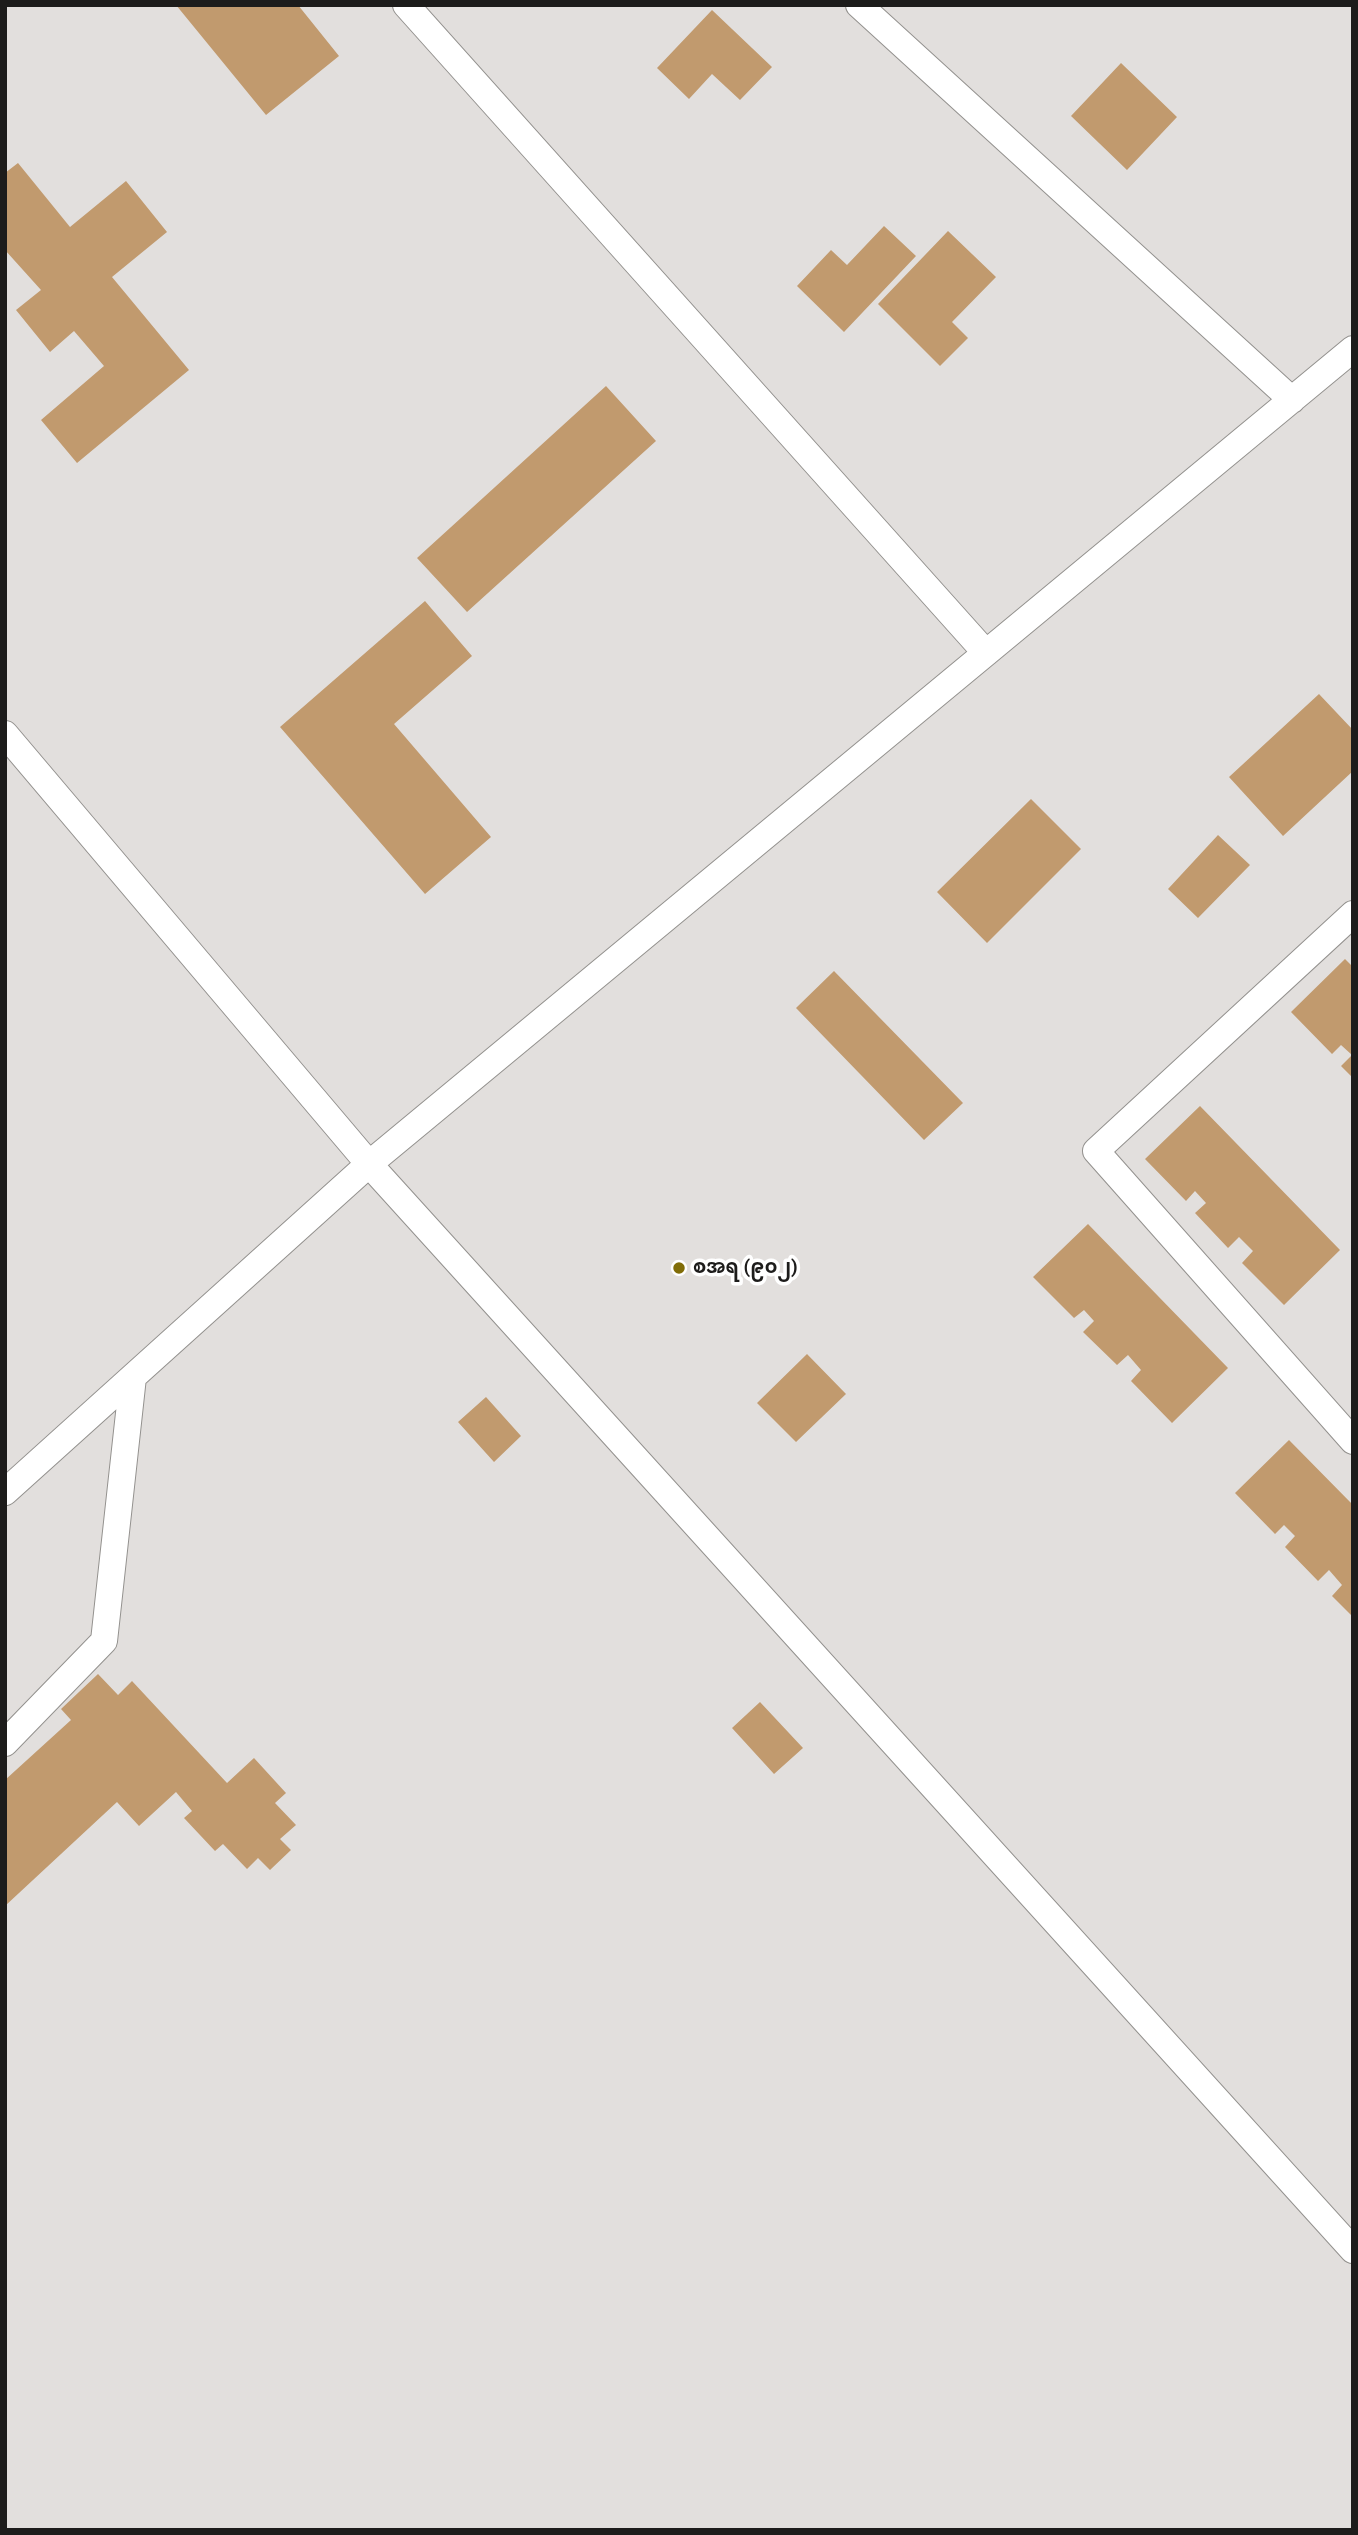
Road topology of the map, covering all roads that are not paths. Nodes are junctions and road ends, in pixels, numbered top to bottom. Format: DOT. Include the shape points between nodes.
graph roads {
  1 [pos="405,5"];
  2 [pos="859,5"];
  3 [pos="1353,349"];
  4 [pos="1292,400"];
  5 [pos="986,653"];
  6 [pos="5,734"];
  7 [pos="1353,914"];
  8 [pos="369,1164"];
  9 [pos="133,1377"];
  10 [pos="1353,1441"];
  11 [pos="5,1492"];
  12 [pos="5,1743"];
  13 [pos="1353,2250"];
  1 -- 5 [label="lane"];
  2 -- 4 [label="lane"];
  3 -- 4 [label="lane"];
  4 -- 5 [label="lane"];
  5 -- 8 [label="lane"];
  6 -- 8 [label="lane"];
  7 -- 10 [label="lane" via="1096,1151"];
  8 -- 9 [label="lane"];
  8 -- 13 [label="lane"];
  9 -- 11 [label="lane"];
  9 -- 12 [label="lane" via="104,1641"];
}
